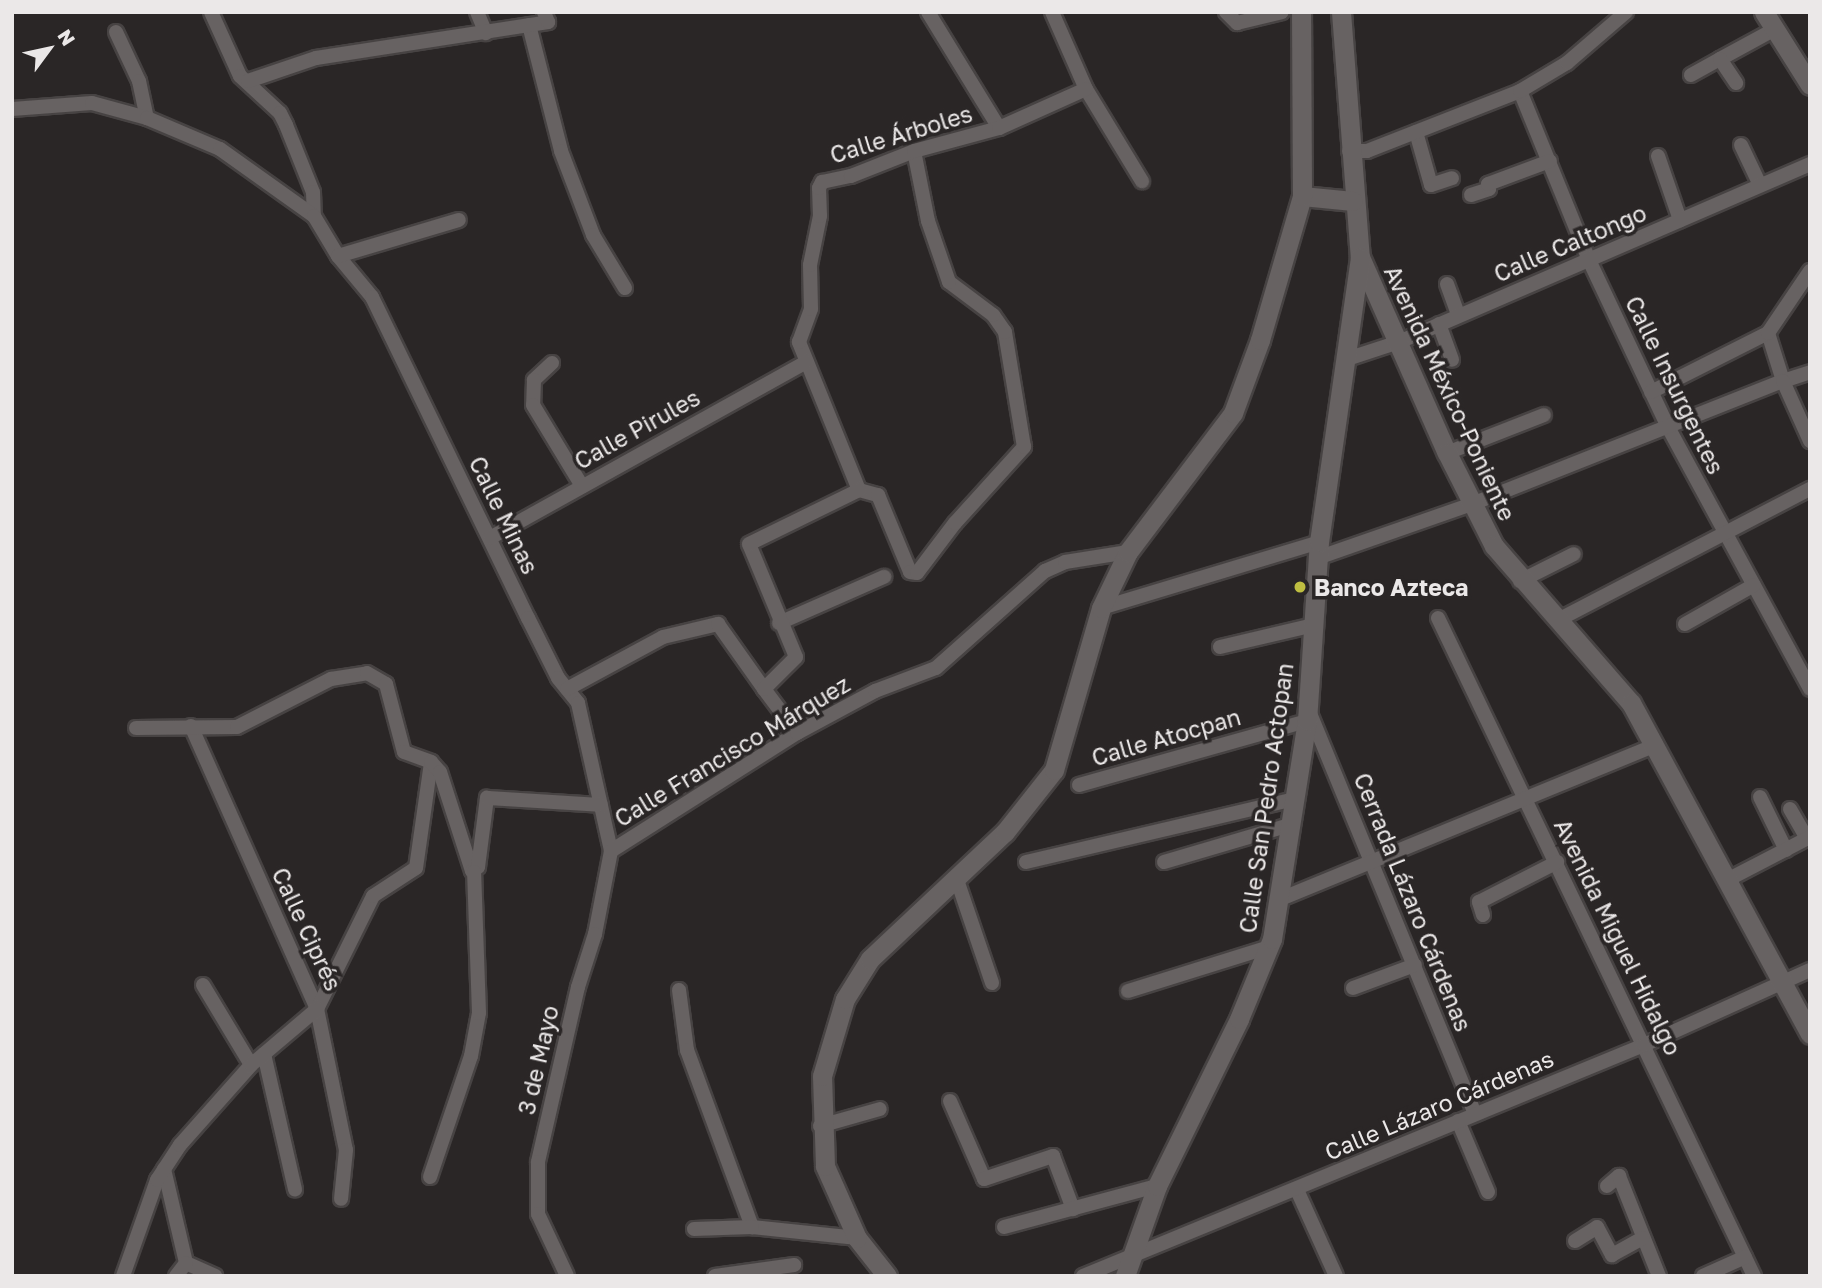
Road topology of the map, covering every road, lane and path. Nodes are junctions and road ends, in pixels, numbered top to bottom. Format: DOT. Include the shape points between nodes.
graph roads {
  1 [pos="211,12"];
  2 [pos="477,12"];
  3 [pos="544,12"];
  4 [pos="928,12"];
  5 [pos="1052,12"];
  6 [pos="1226,12"];
  7 [pos="1282,12"];
  8 [pos="1301,12"];
  9 [pos="1341,12"];
  10 [pos="1626,12"];
  11 [pos="1769,20"];
  12 [pos="529,25"];
  13 [pos="116,32"];
  14 [pos="486,33"];
  15 [pos="1720,59"];
  16 [pos="1691,75"];
  17 [pos="248,81"];
  18 [pos="1736,83"];
  19 [pos="1810,85"];
  20 [pos="1086,89"];
  21 [pos="1520,91"];
  22 [pos="12,109"];
  23 [pos="147,118"];
  24 [pos="999,128"];
  25 [pos="1416,132"];
  26 [pos="1741,145"];
  27 [pos="914,151"];
  28 [pos="1349,151"];
  29 [pos="1658,156"];
  30 [pos="1550,162"];
  31 [pos="1810,164"];
  32 [pos="1452,178"];
  33 [pos="1142,181"];
  34 [pos="1760,184"];
  35 [pos="1471,195"];
  36 [pos="1302,196"];
  37 [pos="1353,201"];
  38 [pos="314,216"];
  39 [pos="459,220"];
  40 [pos="1680,220"];
  41 [pos="338,256"];
  42 [pos="1360,257"];
  43 [pos="1589,260"];
  44 [pos="1810,271"];
  45 [pos="1447,284"];
  46 [pos="625,288"];
  47 [pos="1458,316"];
  48 [pos="1439,324"];
  49 [pos="1768,333"];
  50 [pos="1399,342"];
  51 [pos="1347,359"];
  52 [pos="1452,359"];
  53 [pos="806,362"];
  54 [pos="552,363"];
  55 [pos="1810,372"];
  56 [pos="1783,381"];
  57 [pos="1651,392"];
  58 [pos="1544,415"];
  59 [pos="1668,427"];
  60 [pos="1810,441"];
  61 [pos="1447,453"];
  62 [pos="582,486"];
  63 [pos="1810,489"];
  64 [pos="859,490"];
  65 [pos="1472,504"];
  66 [pos="1723,531"];
  67 [pos="490,538"];
  68 [pos="1318,550"];
  69 [pos="1128,552"];
  70 [pos="1574,555"];
  71 [pos="884,577"];
  72 [pos="1520,581"];
  73 [pos="1754,585"];
  74 [pos="1101,608"];
  75 [pos="1438,618"];
  76 [pos="1558,620"];
  77 [pos="779,623"];
  78 [pos="1685,624"];
  79 [pos="1314,625"];
  80 [pos="1220,647"];
  81 [pos="1804,664"];
  82 [pos="567,689"];
  83 [pos="764,689"];
  84 [pos="1810,689"];
  85 [pos="1307,714"];
  86 [pos="191,726"];
  87 [pos="136,727"];
  88 [pos="797,733"];
  89 [pos="1656,745"];
  90 [pos="431,762"];
  91 [pos="1079,785"];
  92 [pos="1760,797"];
  93 [pos="1526,798"];
  94 [pos="1295,799"];
  95 [pos="601,805"];
  96 [pos="1790,809"];
  97 [pos="1290,825"];
  98 [pos="1808,837"];
  99 [pos="1786,850"];
  100 [pos="611,851"];
  101 [pos="1373,861"];
  102 [pos="1027,862"];
  103 [pos="1164,862"];
  104 [pos="1557,862"];
  105 [pos="474,872"];
  106 [pos="956,877"];
  107 [pos="1729,879"];
  108 [pos="1278,900"];
  109 [pos="1483,915"];
  110 [pos="1269,947"];
  111 [pos="1415,965"];
  112 [pos="1810,970"];
  113 [pos="1784,982"];
  114 [pos="992,983"];
  115 [pos="204,985"];
  116 [pos="1353,988"];
  117 [pos="679,990"];
  118 [pos="1128,991"];
  119 [pos="317,1009"];
  120 [pos="1810,1034"];
  121 [pos="1644,1045"];
  122 [pos="264,1054"];
  123 [pos="251,1065"];
  124 [pos="950,1101"];
  125 [pos="880,1109"];
  126 [pos="1475,1114"];
  127 [pos="1458,1121"];
  128 [pos="820,1126"];
  129 [pos="164,1169"];
  130 [pos="430,1177"];
  131 [pos="1157,1186"];
  132 [pos="1607,1186"];
  133 [pos="295,1189"];
  134 [pos="1297,1189"];
  135 [pos="1489,1192"];
  136 [pos="341,1199"];
  137 [pos="1073,1209"];
  138 [pos="752,1227"];
  139 [pos="1004,1227"];
  140 [pos="694,1228"];
  141 [pos="857,1238"];
  142 [pos="1643,1238"];
  143 [pos="1575,1241"];
  144 [pos="1130,1256"];
  145 [pos="1745,1256"];
  146 [pos="186,1263"];
  147 [pos="794,1265"];
  148 [pos="123,1276"];
  149 [pos="176,1276"];
  150 [pos="215,1276"];
  151 [pos="567,1276"];
  152 [pos="715,1276"];
  153 [pos="887,1276"];
  154 [pos="1083,1276"];
  155 [pos="1125,1276"];
  156 [pos="1336,1276"];
  157 [pos="1658,1276"];
  158 [pos="1703,1276"];
  159 [pos="1754,1276"];
  1 -- 17 [label="street" via="232,62"];
  2 -- 14 [label="street"];
  3 -- 12 [label="street" via="548,22"];
  4 -- 24 [label="street"];
  5 -- 20 [label="street"];
  6 -- 7 [label="street" via="1237,23"];
  8 -- 36 [label="main road"];
  9 -- 28 [label="main road, Avenida México-Poniente"];
  10 -- 21 [label="street" via="1567,63"];
  11 -- 15 [label="street"];
  11 -- 19 [label="main road"];
  12 -- 14 [label="street"];
  12 -- 46 [label="street" via="561,151 593,235"];
  13 -- 23 [label="street" via="139,81"];
  14 -- 17 [label="street" via="316,58"];
  15 -- 16 [label="street"];
  15 -- 18 [label="street"];
  17 -- 38 [label="street" via="286,125 313,192"];
  20 -- 24 [label="street, Calle Árboles"];
  20 -- 33 [label="street"];
  21 -- 25 [label="street"];
  21 -- 30 [label="street, Calle Insurgentes"];
  22 -- 23 [label="street" via="92,103"];
  23 -- 38 [label="street" via="220,149"];
  24 -- 27 [label="street, Calle Árboles"];
  25 -- 28 [label="street" via="1367,150"];
  25 -- 32 [label="street" via="1431,185"];
  26 -- 34 [label="street"];
  27 -- 53 [label="street, Calle Árboles" via="851,176 822,181 810,265 811,309 799,342"];
  27 -- 64 [label="street" via="924,209 949,282 993,316 1005,332 1024,447 917,573 910,572 878,495"];
  28 -- 37 [label="main road, Avenida México-Poniente"];
  29 -- 40 [label="street"];
  30 -- 35 [label="street"];
  30 -- 43 [label="street, Calle Insurgentes"];
  31 -- 34 [label="street, Calle Caltongo"];
  34 -- 40 [label="street, Calle Caltongo"];
  36 -- 37 [label="main road"];
  36 -- 69 [label="main road" via="1260,340 1233,413"];
  37 -- 42 [label="main road, Avenida México-Poniente"];
  38 -- 41 [label="street, Calle Minas"];
  39 -- 41 [label="street"];
  40 -- 43 [label="street, Calle Caltongo"];
  41 -- 67 [label="street, Calle Minas" via="372,297"];
  42 -- 50 [label="main road, Avenida México-Poniente"];
  42 -- 51 [label="main road, Calle San Pedro Actopan"];
  43 -- 47 [label="street, Calle Caltongo"];
  43 -- 57 [label="street, Calle Insurgentes"];
  44 -- 49 [label="street"];
  45 -- 47 [label="street"];
  47 -- 48 [label="street, Calle Caltongo"];
  48 -- 50 [label="street, Calle Caltongo"];
  48 -- 52 [label="street"];
  49 -- 56 [label="street"];
  49 -- 57 [label="street"];
  50 -- 51 [label="street, Calle Caltongo"];
  50 -- 61 [label="main road, Avenida México-Poniente"];
  51 -- 68 [label="main road, Calle San Pedro Actopan"];
  53 -- 62 [label="street, Calle Pirules"];
  53 -- 64 [label="street"];
  54 -- 62 [label="street" via="534,380 533,405"];
  55 -- 56 [label="street"];
  56 -- 59 [label="street"];
  56 -- 60 [label="street"];
  57 -- 59 [label="street, Calle Insurgentes"];
  58 -- 61 [label="street"];
  59 -- 65 [label="street"];
  59 -- 66 [label="street, Calle Insurgentes"];
  61 -- 65 [label="main road, Avenida México-Poniente"];
  62 -- 67 [label="street, Calle Pirules"];
  63 -- 66 [label="street"];
  64 -- 77 [label="street" via="749,544"];
  65 -- 68 [label="street"];
  65 -- 72 [label="main road, Avenida México-Poniente" via="1494,546"];
  66 -- 73 [label="street, Calle Insurgentes"];
  66 -- 76 [label="street"];
  67 -- 82 [label="street, Calle Minas"];
  68 -- 74 [label="street"];
  68 -- 79 [label="main road, Calle San Pedro Actopan"];
  69 -- 74 [label="main road"];
  69 -- 88 [label="street, Calle Francisco Márquez" via="1055,566 936,668 875,691"];
  70 -- 72 [label="street"];
  71 -- 77 [label="street"];
  72 -- 76 [label="main road, Avenida México-Poniente"];
  73 -- 78 [label="street"];
  73 -- 81 [label="street, Calle Insurgentes"];
  74 -- 106 [label="main road" via="1054,770 1005,832"];
  75 -- 93 [label="street, Avenida Miguel Hidalgo"];
  76 -- 89 [label="main road, Avenida México-Poniente" via="1623,693"];
  77 -- 83 [label="street" via="796,657"];
  79 -- 80 [label="street"];
  79 -- 85 [label="main road, Calle San Pedro Actopan"];
  81 -- 84 [label="street, Calle Insurgentes"];
  82 -- 83 [label="street" via="663,637 718,624"];
  82 -- 95 [label="street, Calle Minas" via="584,719"];
  83 -- 88 [label="street"];
  85 -- 91 [label="street, Calle Atocpan"];
  85 -- 94 [label="main road, Calle San Pedro Actopan"];
  85 -- 101 [label="street, Cerrada Lázaro Cárdenas"];
  86 -- 87 [label="street"];
  86 -- 90 [label="street" via="237,727 331,679 368,673 386,684 404,752"];
  86 -- 119 [label="street, Calle Ciprés"];
  88 -- 100 [label="street, Calle Francisco Márquez"];
  89 -- 93 [label="street"];
  89 -- 107 [label="main road, Avenida México-Poniente"];
  90 -- 105 [label="street" via="440,772 464,838 468,867"];
  90 -- 119 [label="street, Calle Ciprés" via="416,868 373,896"];
  92 -- 99 [label="street"];
  93 -- 101 [label="street"];
  93 -- 104 [label="street, Avenida Miguel Hidalgo"];
  94 -- 97 [label="main road, Calle San Pedro Actopan"];
  94 -- 102 [label="street"];
  95 -- 100 [label="street, Calle Minas"];
  95 -- 105 [label="street" via="487,798"];
  96 -- 98 [label="street"];
  97 -- 103 [label="street"];
  97 -- 108 [label="main road, Calle San Pedro Actopan"];
  98 -- 99 [label="street"];
  99 -- 107 [label="street"];
  100 -- 151 [label="street, 3 de Mayo" via="538,1162 538,1214"];
  101 -- 108 [label="street"];
  101 -- 111 [label="street, Cerrada Lázaro Cárdenas"];
  104 -- 109 [label="street" via="1479,902"];
  104 -- 121 [label="street, Avenida Miguel Hidalgo"];
  105 -- 130 [label="street" via="479,1013 471,1056"];
  106 -- 114 [label="street"];
  106 -- 128 [label="main road" via="870,959 845,999 822,1076"];
  107 -- 113 [label="main road, Avenida México-Poniente"];
  108 -- 110 [label="main road, Calle San Pedro Actopan"];
  110 -- 118 [label="street"];
  110 -- 131 [label="main road, Calle San Pedro Actopan"];
  111 -- 116 [label="street"];
  111 -- 126 [label="street, Cerrada Lázaro Cárdenas"];
  112 -- 113 [label="street, Calle Lázaro Cárdenas"];
  113 -- 120 [label="main road, Avenida México-Poniente"];
  113 -- 121 [label="street, Calle Lázaro Cárdenas"];
  115 -- 123 [label="street"];
  117 -- 138 [label="street" via="687,1050"];
  119 -- 122 [label="street"];
  119 -- 136 [label="street" via="346,1150"];
  121 -- 126 [label="street, Calle Lázaro Cárdenas"];
  121 -- 145 [label="street, Avenida Miguel Hidalgo"];
  122 -- 123 [label="street"];
  122 -- 133 [label="street"];
  123 -- 129 [label="street"];
  124 -- 137 [label="street" via="984,1179 1053,1156"];
  125 -- 128 [label="street"];
  126 -- 127 [label="street, Calle Lázaro Cárdenas"];
  127 -- 134 [label="street, Calle Lázaro Cárdenas"];
  127 -- 135 [label="street"];
  128 -- 141 [label="main road" via="825,1166"];
  129 -- 146 [label="street"];
  129 -- 148 [label="street"];
  131 -- 137 [label="street"];
  131 -- 144 [label="main road, Calle San Pedro Actopan"];
  132 -- 142 [label="street" via="1619,1176"];
  134 -- 144 [label="street, Calle Lázaro Cárdenas"];
  134 -- 156 [label="street"];
  137 -- 139 [label="street"];
  138 -- 140 [label="street"];
  138 -- 141 [label="street"];
  141 -- 153 [label="main road"];
  142 -- 143 [label="street" via="1612,1255 1597,1227"];
  142 -- 157 [label="street"];
  144 -- 154 [label="street, Calle Lázaro Cárdenas"];
  144 -- 155 [label="main road, Calle San Pedro Actopan"];
  145 -- 158 [label="street"];
  145 -- 159 [label="street, Avenida Miguel Hidalgo"];
  146 -- 149 [label="street"];
  146 -- 150 [label="street"];
  147 -- 152 [label="street"];
}
